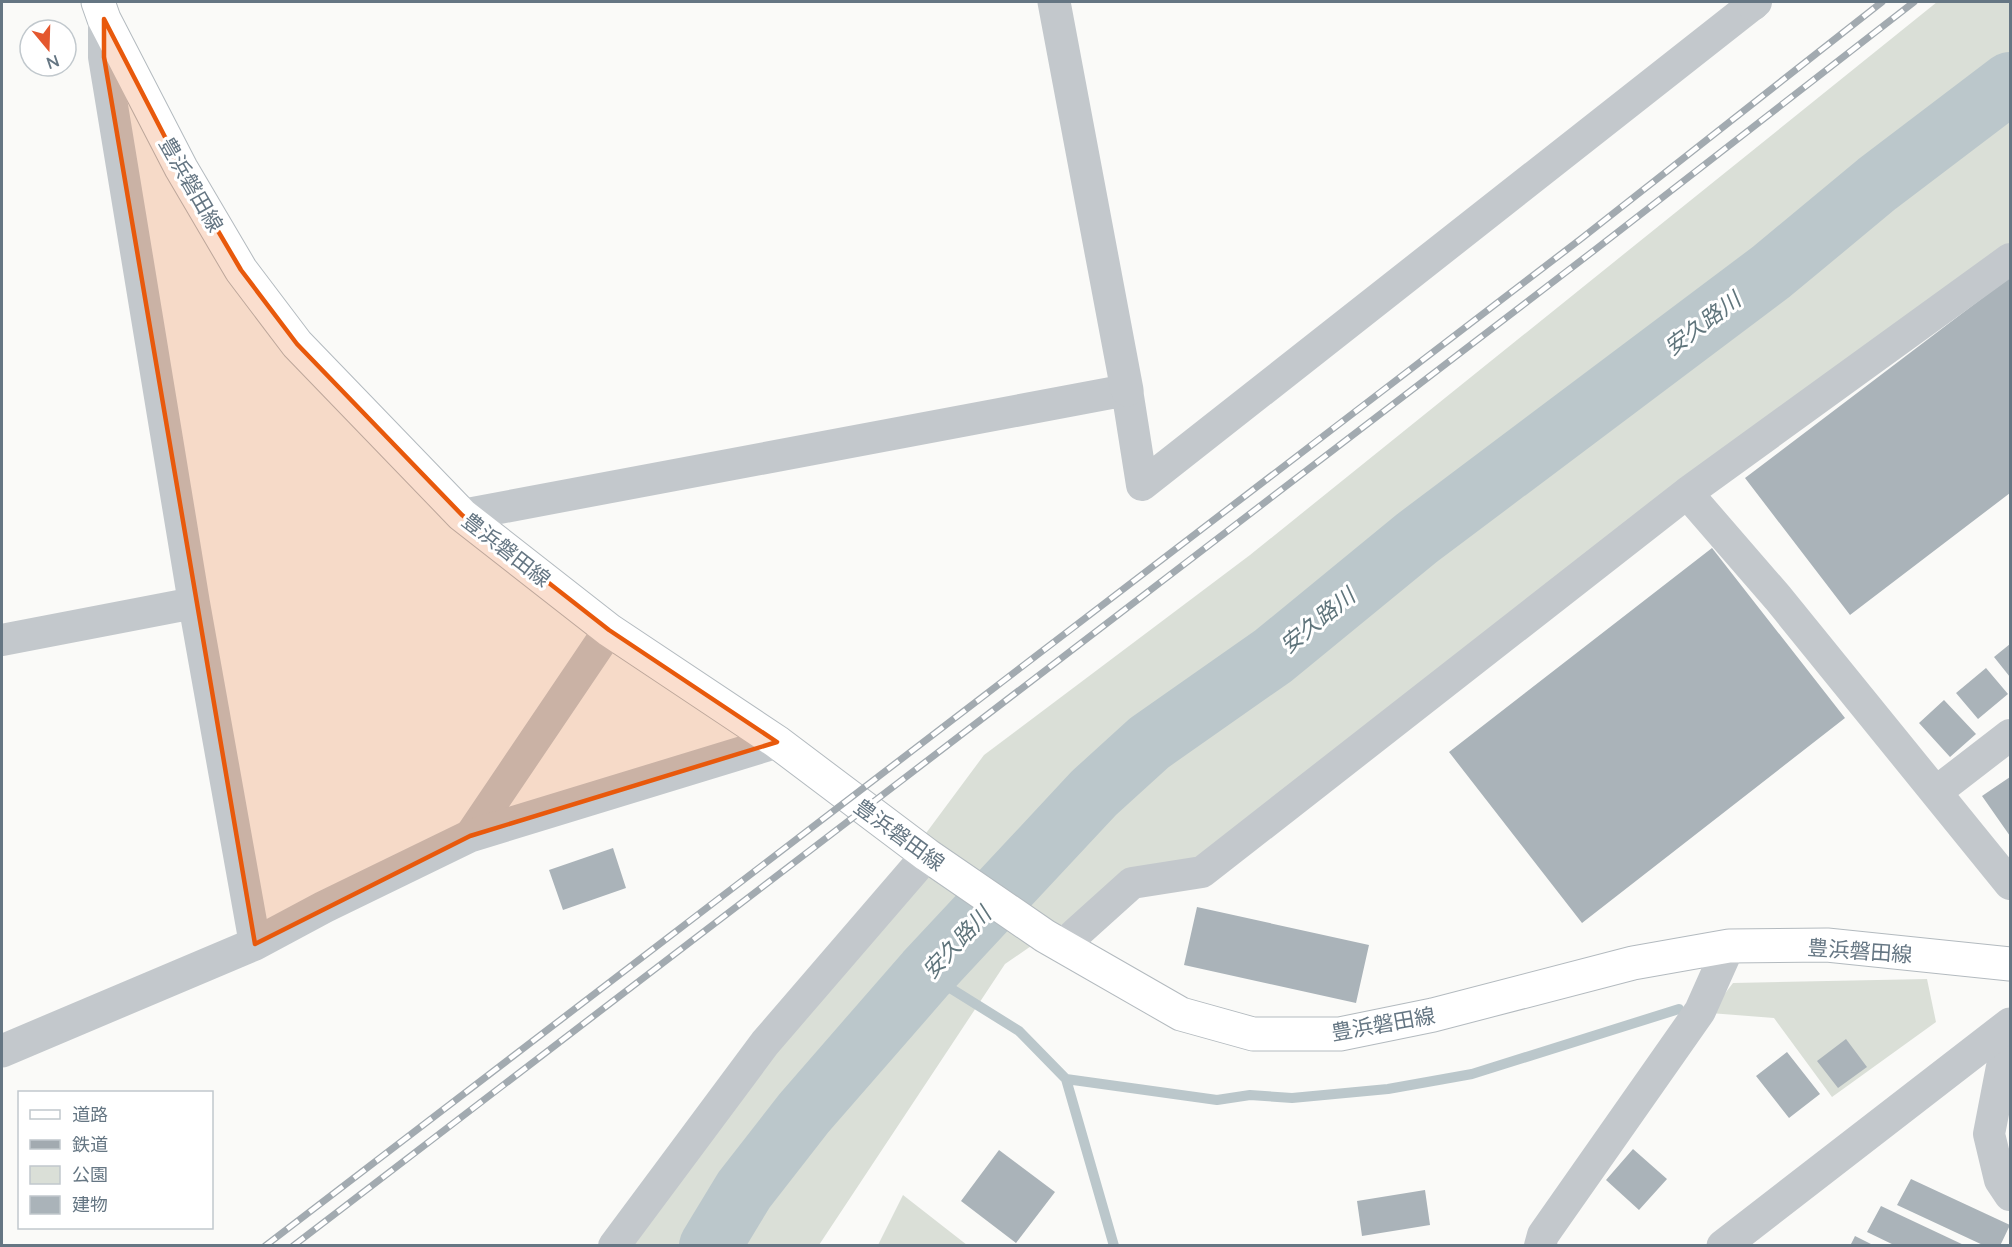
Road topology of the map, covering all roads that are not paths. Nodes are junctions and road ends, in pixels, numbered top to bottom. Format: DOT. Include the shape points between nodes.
graph roads {
  1 [pos="1054,2"];
  2 [pos="1754,2"];
  3 [pos="101,10"];
  4 [pos="2010,259"];
  5 [pos="1127,390"];
  6 [pos="1687,493"];
  7 [pos="462,515"];
  8 [pos="194,603"];
  9 [pos="609,630"];
  10 [pos="2,640"];
  11 [pos="2010,735"];
  12 [pos="777,742"];
  13 [pos="1936,792"];
  14 [pos="470,836"];
  15 [pos="927,855"];
  16 [pos="2010,884"];
  17 [pos="1053,941"];
  18 [pos="255,944"];
  19 [pos="1729,946"];
  20 [pos="2010,964"];
  21 [pos="2010,1025"];
  22 [pos="2,1051"];
  23 [pos="2010,1195"];
  24 [pos="614,1245"];
  25 [pos="1540,1245"];
  26 [pos="1723,1245"];
  1 -- 5 [label="street"];
  2 -- 5 [label="street" via="1142,485"];
  3 -- 7 [label="main road, 豊浜磐田線" via="181,168 241,270 297,344"];
  3 -- 8 [label="street" via="105,57"];
  4 -- 6 [label="street"];
  5 -- 7 [label="street"];
  6 -- 13 [label="street"];
  6 -- 17 [label="street" via="1202,872 1132,883"];
  7 -- 9 [label="main road, 豊浜磐田線"];
  8 -- 10 [label="street"];
  8 -- 18 [label="street"];
  9 -- 12 [label="main road, 豊浜磐田線"];
  9 -- 14 [label="street"];
  11 -- 13 [label="street"];
  12 -- 14 [label="street"];
  12 -- 15 [label="main road, 豊浜磐田線"];
  13 -- 16 [label="street"];
  14 -- 18 [label="street"];
  15 -- 17 [label="main road, 豊浜磐田線"];
  15 -- 24 [label="street" via="765,1043"];
  17 -- 19 [label="main road, 豊浜磐田線" via="1181,1014 1253,1034 1340,1034 1433,1015 1634,963"];
  18 -- 22 [label="street"];
  19 -- 20 [label="main road, 豊浜磐田線" via="1827,945"];
  19 -- 25 [label="street" via="1700,1011 1543,1235"];
  21 -- 23 [label="street" via="1989,1134 2000,1180"];
  21 -- 26 [label="street"];
}
